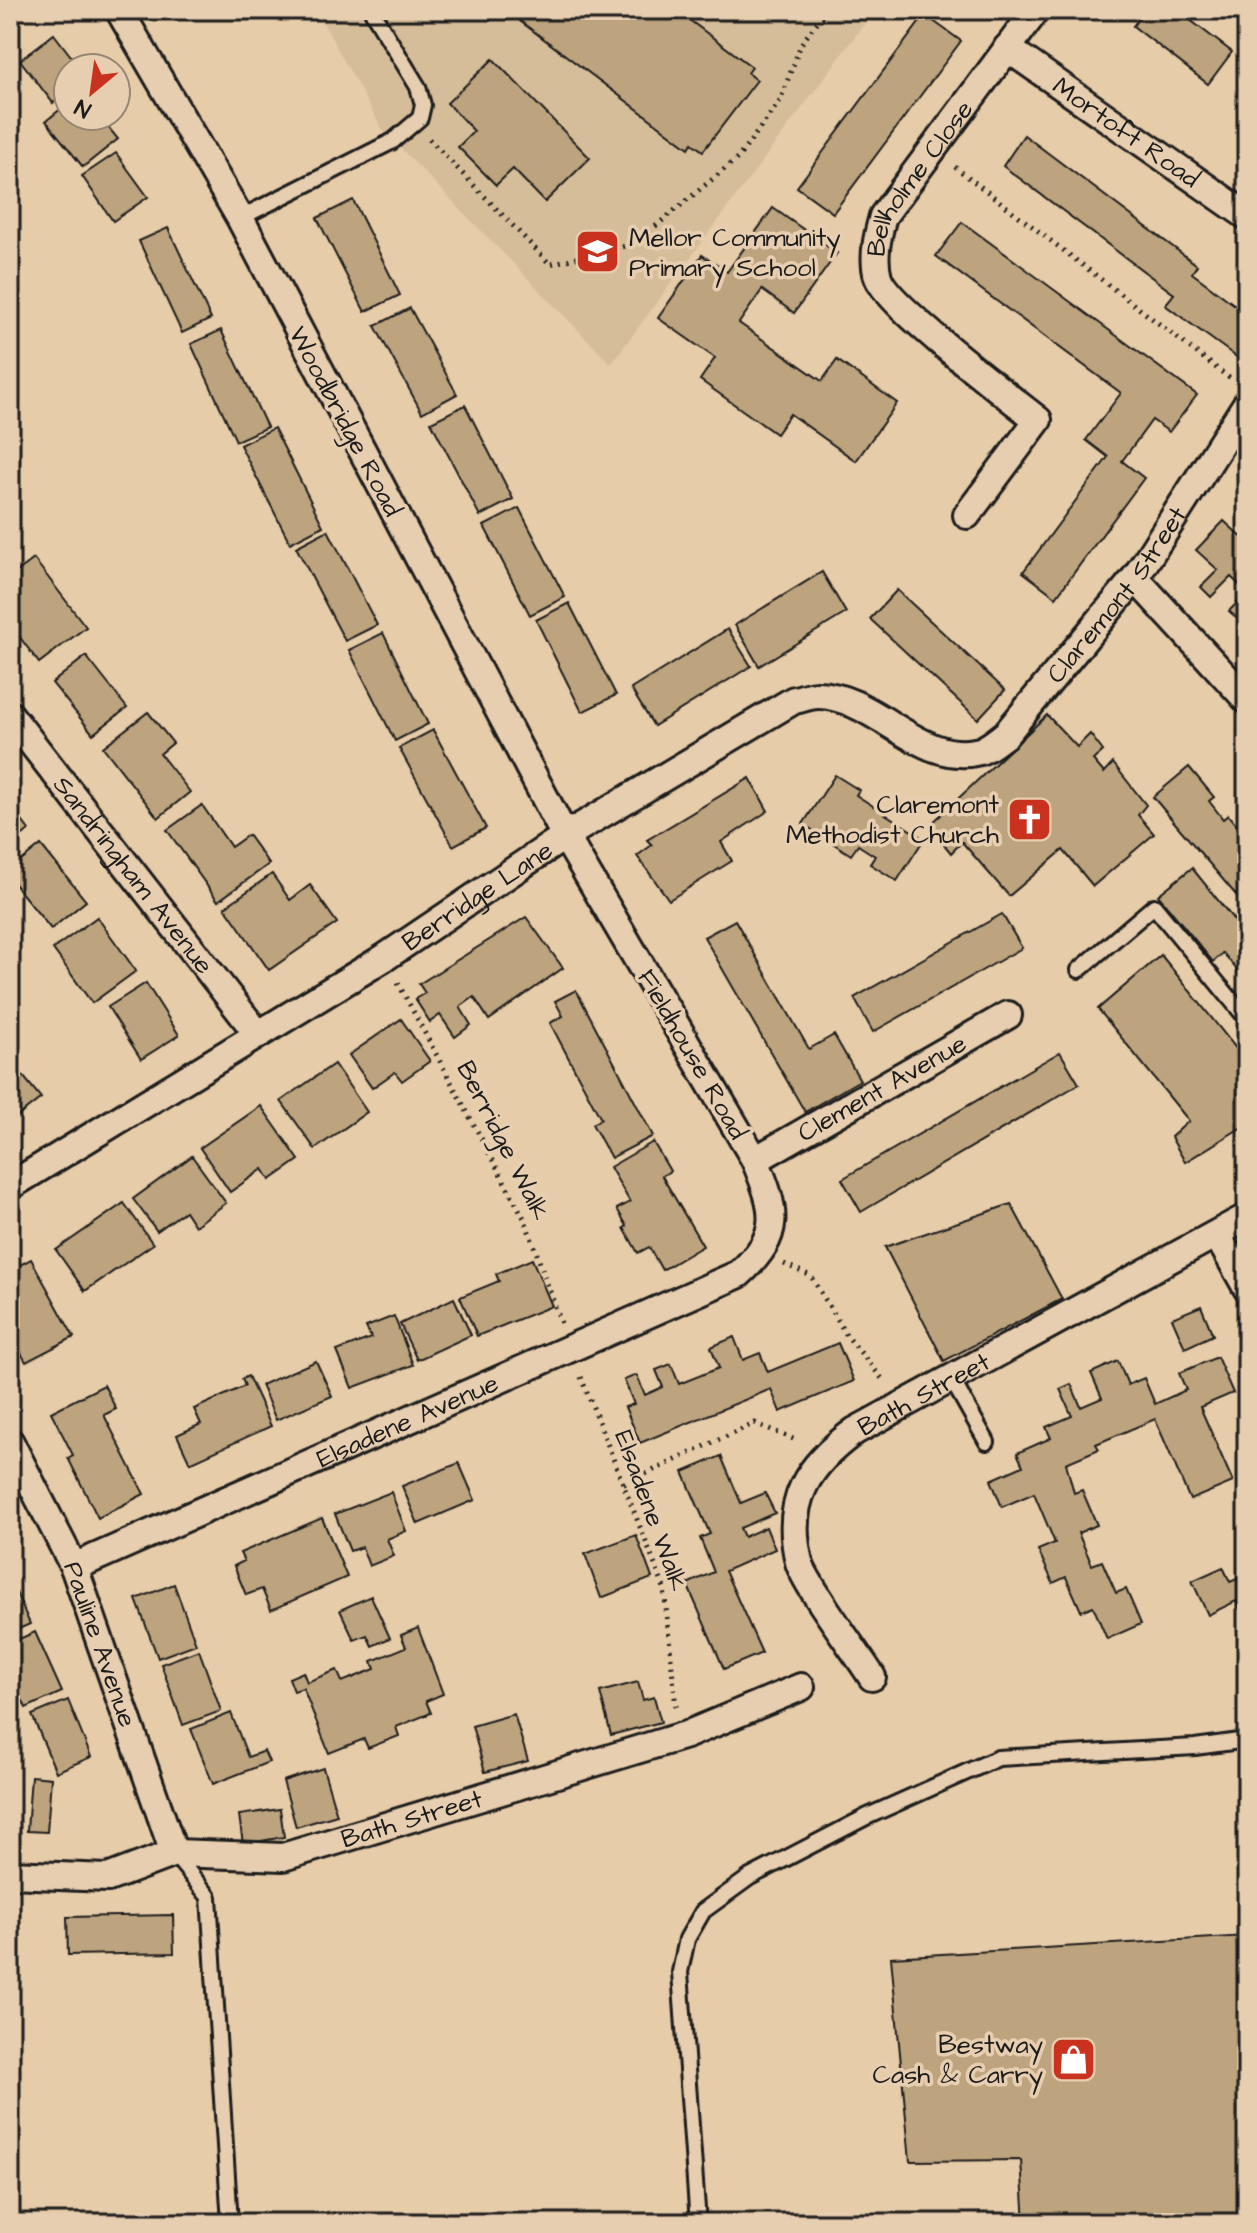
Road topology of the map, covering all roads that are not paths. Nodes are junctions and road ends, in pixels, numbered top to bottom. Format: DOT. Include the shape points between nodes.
graph roads {
  1 [pos="119,10"];
  2 [pos="1036,10"];
  3 [pos="373,13"];
  4 [pos="1007,48"];
  5 [pos="1247,216"];
  6 [pos="240,218"];
  7 [pos="1241,392"];
  8 [pos="967,515"];
  9 [pos="1135,578"];
  10 [pos="1247,700"];
  11 [pos="10,715"];
  12 [pos="957,754"];
  13 [pos="565,836"];
  14 [pos="1079,970"];
  15 [pos="1008,1015"];
  16 [pos="1247,1019"];
  17 [pos="257,1033"];
  18 [pos="755,1160"];
  19 [pos="10,1186"];
  20 [pos="1247,1217"];
  21 [pos="1217,1235"];
  22 [pos="739,1274"];
  23 [pos="1247,1288"];
  24 [pos="951,1378"];
  25 [pos="10,1442"];
  26 [pos="987,1442"];
  27 [pos="74,1567"];
  28 [pos="872,1677"];
  29 [pos="801,1687"];
  30 [pos="1247,1740"];
  31 [pos="174,1853"];
  32 [pos="10,1874"];
  33 [pos="230,2223"];
  34 [pos="698,2223"];
  1 -- 6 [label="street, Woodbridge Road"];
  2 -- 4 [label="street, Bellholme Close"];
  3 -- 6 [label="lane" via="418,87 423,105 415,124 393,141"];
  4 -- 5 [label="street, Mortoft Road"];
  4 -- 8 [label="street, Bellholme Close" via="883,216 876,242 878,278 901,306 1038,420"];
  6 -- 13 [label="street, Woodbridge Road"];
  7 -- 9 [label="street, Claremont Street"];
  9 -- 10 [label="street"];
  9 -- 12 [label="street, Claremont Street" via="1006,734 983,751"];
  11 -- 17 [label="street, Sandringham Avenue"];
  12 -- 13 [label="street, Berridge Lane" via="837,699 817,695 794,700"];
  13 -- 17 [label="street, Berridge Lane" via="384,958"];
  13 -- 18 [label="street, Fieldhouse Road"];
  14 -- 16 [label="lane" via="1154,906"];
  15 -- 18 [label="street, Clement Avenue"];
  17 -- 19 [label="street, Berridge Lane"];
  18 -- 22 [label="street, Fieldhouse Road" via="772,1199 772,1231 761,1254"];
  20 -- 21 [label="street, Bath Street"];
  21 -- 23 [label="street"];
  21 -- 24 [label="street, Bath Street"];
  22 -- 27 [label="street, Elsadene Avenue"];
  24 -- 26 [label="lane"];
  24 -- 28 [label="street, Bath Street" via="825,1452 806,1478 795,1515 800,1564"];
  25 -- 27 [label="street, Pauline Avenue"];
  27 -- 31 [label="street, Pauline Avenue"];
  29 -- 31 [label="street, Bath Street" via="686,1735 283,1857"];
  30 -- 34 [label="lane" via="998,1758 801,1850 750,1877 703,1911 687,1939 680,1972"];
  31 -- 32 [label="street, Bath Street" via="108,1878"];
  31 -- 33 [label="lane" via="209,1897"];
}
